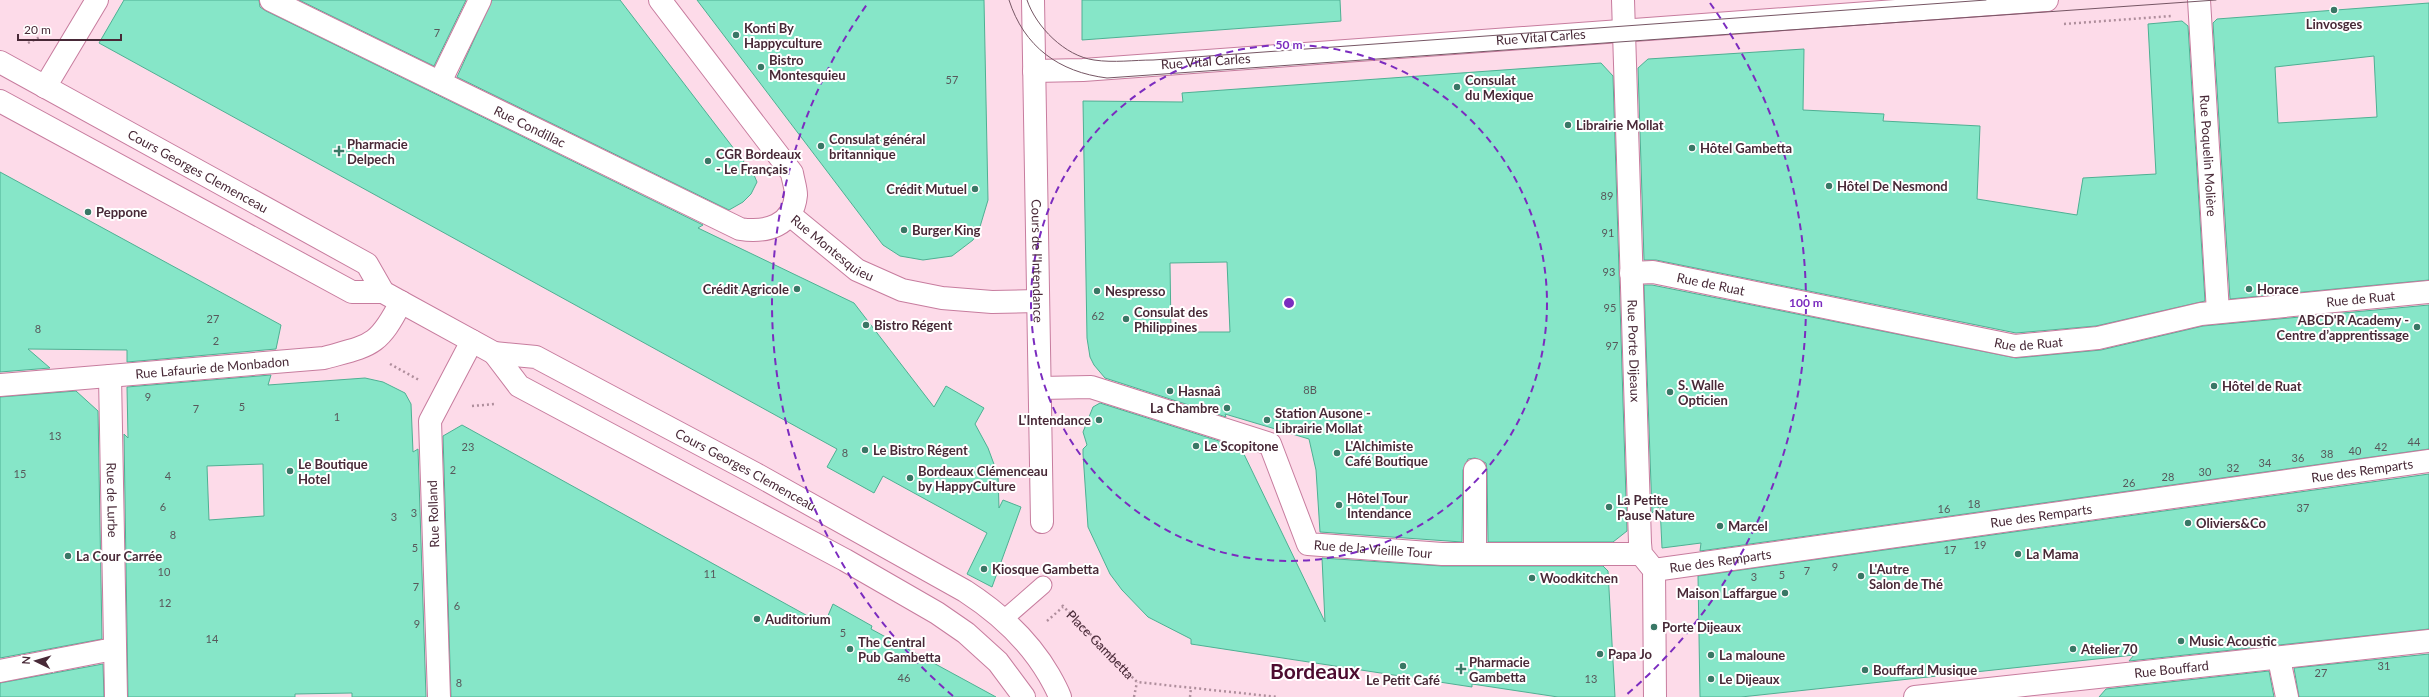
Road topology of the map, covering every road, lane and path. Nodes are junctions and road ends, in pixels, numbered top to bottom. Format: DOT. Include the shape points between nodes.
graph roads {
  1 [pos="97,0"];
  2 [pos="271,0"];
  3 [pos="480,0"];
  4 [pos="660,0"];
  5 [pos="1033,0"];
  6 [pos="1623,0"];
  7 [pos="2047,0"];
  8 [pos="2199,0"];
  9 [pos="1624,31"];
  10 [pos="0,62"];
  11 [pos="1034,71"];
  12 [pos="440,82"];
  13 [pos="45,87"];
  14 [pos="0,102"];
  15 [pos="790,215"];
  16 [pos="1632,273"];
  17 [pos="2429,292"];
  18 [pos="392,297"];
  19 [pos="1038,301"];
  20 [pos="2218,312"];
  21 [pos="472,340"];
  22 [pos="360,348"];
  23 [pos="494,353"];
  24 [pos="110,376"];
  25 [pos="0,385"];
  26 [pos="519,386"];
  27 [pos="1040,388"];
  28 [pos="445,393"];
  29 [pos="2429,461"];
  30 [pos="1475,470"];
  31 [pos="1042,522"];
  32 [pos="1475,554"];
  33 [pos="1647,562"];
  34 [pos="1044,585"];
  35 [pos="1063,607"];
  36 [pos="997,614"];
  37 [pos="1043,624"];
  38 [pos="2429,641"];
  39 [pos="115,650"];
  40 [pos="2279,659"];
  41 [pos="0,671"];
  42 [pos="1137,682"];
  43 [pos="1191,688"];
  44 [pos="2074,689"];
  45 [pos="116,697"];
  46 [pos="439,697"];
  47 [pos="1024,697"];
  48 [pos="1060,697"];
  49 [pos="1134,697"];
  50 [pos="1190,697"];
  51 [pos="1278,697"];
  52 [pos="1655,697"];
  53 [pos="1915,697"];
  54 [pos="2287,697"];
  1 -- 13 [label="street"];
  2 -- 12 [label="street, Rue Condillac"];
  3 -- 12 [label="street"];
  4 -- 15 [label="street, Rue Montesquieu" via="792,173 796,195"];
  5 -- 11 [label="street, Cours de l'Intendance"];
  6 -- 9 [label="street, Rue Porte Dijeaux"];
  7 -- 9 [label="street, Rue Vital Carles"];
  8 -- 20 [label="street, Rue Poquelin Molière"];
  9 -- 11 [label="street, Rue Vital Carles" via="1083,70"];
  9 -- 16 [label="street, Rue Porte Dijeaux"];
  10 -- 13 [label="street, Cours Georges Clemenceau"];
  11 -- 19 [label="street, Cours de l'Intendance"];
  12 -- 15 [label="street, Rue Condillac" via="740,229 757,232 774,228"];
  13 -- 18 [label="street, Cours Georges Clemenceau" via="367,264"];
  14 -- 18 [label="street, Cours Georges Clemenceau" via="352,292"];
  15 -- 19 [label="street, Rue Montesquieu" via="857,270 902,290 942,298 992,302"];
  16 -- 20 [label="street, Rue de Ruat" via="1653,272 2015,346 2098,338"];
  16 -- 33 [label="street, Rue Porte Dijeaux"];
  17 -- 20 [label="street, Rue de Ruat"];
  18 -- 21 [label="street, Cours Georges Clemenceau"];
  18 -- 22 [label="street, Rue Lafaurie de Monbadon" via="387,329 376,341"];
  19 -- 27 [label="street, Cours de l'Intendance"];
  21 -- 23 [label="street, Cours Georges Clemenceau"];
  21 -- 28 [label="street, Rue Rolland"];
  22 -- 24 [label="street, Rue Lafaurie de Monbadon" via="324,358"];
  22 -- 28 [label="path"];
  23 -- 26 [label="street, Cours Georges Clemenceau"];
  23 -- 36 [label="street, Cours Georges Clemenceau" via="536,357 546,362 754,474"];
  24 -- 25 [label="street, Rue Lafaurie de Monbadon"];
  24 -- 39 [label="street, Rue de Lurbe"];
  26 -- 28 [label="path" via="498,404 471,406"];
  26 -- 47 [label="street, Cours Georges Clemenceau" via="844,560 937,613 966,633 998,662"];
  27 -- 31 [label="street, Cours de l'Intendance"];
  27 -- 32 [label="street, Rue de la Vieille Tour" via="1091,387 1270,444 1308,544"];
  28 -- 46 [label="street, Rue Rolland" via="430,421"];
  29 -- 33 [label="street, Rue des Remparts"];
  30 -- 32 [label="street"];
  32 -- 33 [label="street, Rue de la Vieille Tour"];
  33 -- 52 [label="street, Rue Porte Dijeaux"];
  34 -- 35 [label="path, Place Gambetta"];
  34 -- 36 [label="lane"];
  35 -- 37 [label="path"];
  35 -- 42 [label="path, Place Gambetta"];
  36 -- 48 [label="street" via="1029,646 1043,665"];
  38 -- 40 [label="street, Rue Bouffard"];
  39 -- 41 [label="street" via="102,650"];
  39 -- 45 [label="street, Rue de Lurbe"];
  40 -- 44 [label="street, Rue Bouffard"];
  40 -- 54 [label="street"];
  42 -- 43 [label="path, Place Gambetta"];
  42 -- 49 [label="path"];
  43 -- 50 [label="path"];
  43 -- 51 [label="path, Place Gambetta"];
  44 -- 53 [label="street, Rue Bouffard"];
}
